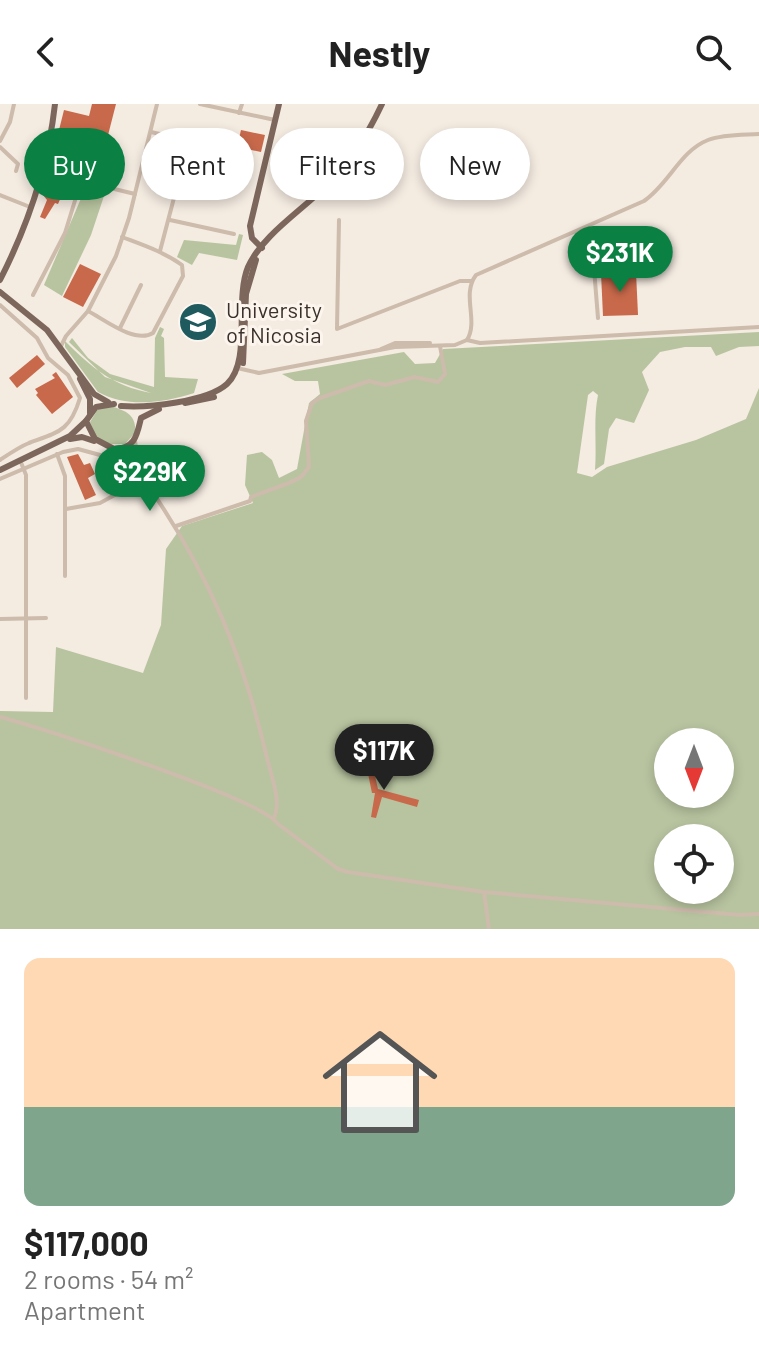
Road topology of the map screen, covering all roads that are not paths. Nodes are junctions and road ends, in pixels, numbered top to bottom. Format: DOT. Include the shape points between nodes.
graph roads {
  1 [pos="14,104"];
  2 [pos="55,104"];
  3 [pos="157,104"];
  4 [pos="200,104"];
  5 [pos="242,104"];
  6 [pos="279,104"];
  7 [pos="382,104"];
  8 [pos="239,113"];
  9 [pos="275,120"];
  10 [pos="51,128"];
  11 [pos="152,128"];
  12 [pos="759,134"];
  13 [pos="0,141"];
  14 [pos="0,147"];
  15 [pos="16,171"];
  16 [pos="141,171"];
  17 [pos="125,192"];
  18 [pos="135,194"];
  19 [pos="0,195"];
  20 [pos="35,200"];
  21 [pos="75,200"];
  22 [pos="174,200"];
  23 [pos="32,208"];
  24 [pos="169,220"];
  25 [pos="339,220"];
  26 [pos="579,232"];
  27 [pos="234,234"];
  28 [pos="122,237"];
  29 [pos="261,249"];
  30 [pos="160,251"];
  31 [pos="7,262"];
  32 [pos="0,271"];
  33 [pos="330,277"];
  34 [pos="337,277"];
  35 [pos="0,280"];
  36 [pos="472,281"];
  37 [pos="141,285"];
  38 [pos="0,295"];
  39 [pos="33,295"];
  40 [pos="0,305"];
  41 [pos="88,311"];
  42 [pos="598,318"];
  43 [pos="759,327"];
  44 [pos="120,328"];
  45 [pos="47,330"];
  46 [pos="66,336"];
  47 [pos="467,340"];
  48 [pos="447,345"];
  49 [pos="440,346"];
  50 [pos="60,348"];
  51 [pos="375,351"];
  52 [pos="48,358"];
  53 [pos="239,369"];
  54 [pos="118,405"];
  55 [pos="90,413"];
  56 [pos="86,421"];
  57 [pos="139,428"];
  58 [pos="63,440"];
  59 [pos="135,440"];
  60 [pos="101,444"];
  61 [pos="114,449"];
  62 [pos="57,454"];
  63 [pos="0,459"];
  64 [pos="20,460"];
  65 [pos="138,465"];
  66 [pos="24,468"];
  67 [pos="0,470"];
  68 [pos="0,479"];
  69 [pos="137,479"];
  70 [pos="66,509"];
  71 [pos="176,526"];
  72 [pos="65,576"];
  73 [pos="46,618"];
  74 [pos="0,619"];
  75 [pos="26,619"];
  76 [pos="26,698"];
  77 [pos="0,717"];
  78 [pos="274,818"];
  79 [pos="484,892"];
  80 [pos="759,914"];
  81 [pos="489,929"];
  1 -- 13 [label="street"];
  2 -- 10 [label="main road"];
  3 -- 11 [label="street"];
  4 -- 8 [label="street"];
  5 -- 8 [label="street"];
  6 -- 9 [label="main road"];
  7 -- 29 [label="main road" via="340,172"];
  8 -- 9 [label="street"];
  9 -- 29 [label="main road" via="250,226"];
  12 -- 26 [label="street" via="705,141 649,198"];
  14 -- 15 [label="street" via="18,164"];
  16 -- 18 [label="street"];
  17 -- 18 [label="street"];
  18 -- 28 [label="street"];
  19 -- 23 [label="street"];
  20 -- 23 [label="main road"];
  21 -- 39 [label="street" via="65,233"];
  22 -- 24 [label="street"];
  23 -- 31 [label="main road"];
  24 -- 27 [label="street"];
  24 -- 30 [label="street"];
  25 -- 34 [label="street"];
  26 -- 36 [label="street"];
  26 -- 42 [label="street" via="592,240"];
  28 -- 30 [label="street"];
  28 -- 41 [label="street"];
  29 -- 53 [label="main road" via="246,294"];
  30 -- 44 [label="street" via="182,265 183,276 150,335 140,337"];
  31 -- 32 [label="main road"];
  31 -- 35 [label="main road"];
  33 -- 34 [label="street"];
  34 -- 36 [label="street" via="337,329 460,281"];
  36 -- 47 [label="street"];
  37 -- 44 [label="street"];
  38 -- 45 [label="main road"];
  38 -- 50 [label="main road"];
  40 -- 52 [label="street" via="37,338"];
  41 -- 44 [label="street"];
  41 -- 46 [label="street"];
  43 -- 47 [label="street"];
  45 -- 46 [label="street"];
  45 -- 50 [label="main road"];
  46 -- 50 [label="street"];
  47 -- 48 [label="street"];
  48 -- 49 [label="street"];
  48 -- 51 [label="street" via="416,341"];
  49 -- 51 [label="street"];
  49 -- 71 [label="street" via="445,374 438,382 415,377 385,385 369,381 312,403 306,421 309,467 301,477"];
  50 -- 52 [label="street"];
  50 -- 54 [label="main road" via="96,396"];
  50 -- 55 [label="main road" via="88,394"];
  51 -- 53 [label="street" via="259,373"];
  52 -- 63 [label="street" via="65,371 80,395 71,421"];
  53 -- 54 [label="main road" via="212,394 153,406"];
  53 -- 57 [label="main road" via="218,396 149,411"];
  54 -- 55 [label="main road" via="99,405"];
  54 -- 57 [label="main road" via="135,416"];
  55 -- 56 [label="main road"];
  56 -- 58 [label="main road"];
  56 -- 60 [label="main road"];
  57 -- 59 [label="main road"];
  58 -- 60 [label="main road" via="82,437"];
  58 -- 64 [label="main road"];
  59 -- 61 [label="main road"];
  59 -- 65 [label="street"];
  60 -- 61 [label="main road"];
  61 -- 65 [label="street"];
  62 -- 66 [label="street"];
  62 -- 69 [label="street" via="78,449 122,461"];
  62 -- 70 [label="street" via="65,476"];
  64 -- 66 [label="street"];
  64 -- 67 [label="main road"];
  65 -- 69 [label="street"];
  66 -- 68 [label="street"];
  66 -- 75 [label="street"];
  69 -- 70 [label="street" via="100,503"];
  69 -- 71 [label="street" via="147,484"];
  70 -- 72 [label="street"];
  71 -- 78 [label="street" via="222,613 242,667 276,800"];
  73 -- 75 [label="street"];
  74 -- 75 [label="street"];
  75 -- 76 [label="street"];
  77 -- 78 [label="street" via="123,755"];
  78 -- 79 [label="street" via="343,871"];
  79 -- 80 [label="street"];
  79 -- 81 [label="street"];
}
